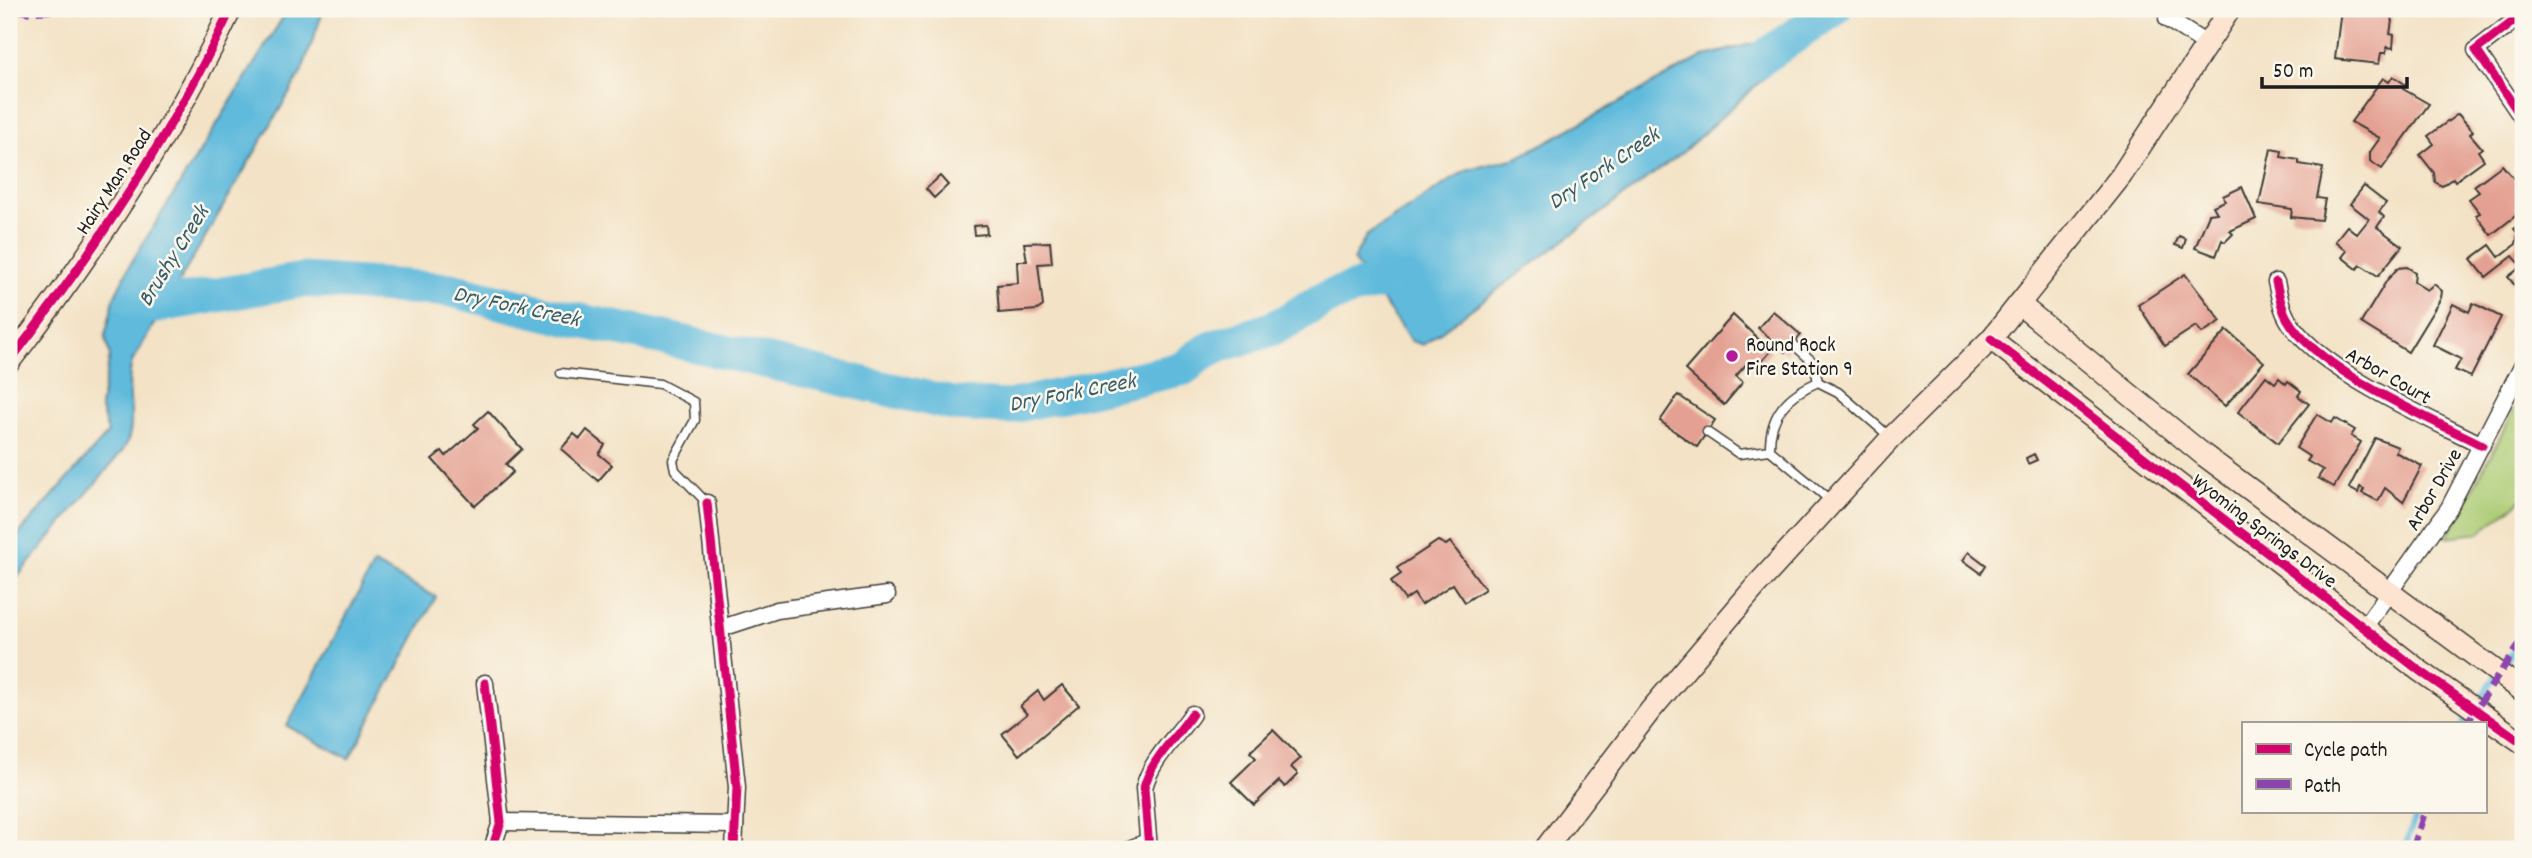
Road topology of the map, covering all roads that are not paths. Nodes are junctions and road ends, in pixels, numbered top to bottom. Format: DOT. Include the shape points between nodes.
graph roads {
  1 [pos="231,9"];
  2 [pos="2173,9"];
  3 [pos="2230,9"];
  4 [pos="2523,14"];
  5 [pos="2208,45"];
  6 [pos="2523,119"];
  7 [pos="2276,282"];
  8 [pos="2019,304"];
  9 [pos="1991,339"];
  10 [pos="1793,344"];
  11 [pos="9,362"];
  12 [pos="2523,364"];
  13 [pos="561,373"];
  14 [pos="1818,382"];
  15 [pos="1707,432"];
  16 [pos="1891,438"];
  17 [pos="2482,445"];
  18 [pos="1770,450"];
  19 [pos="707,503"];
  20 [pos="1832,503"];
  21 [pos="2389,594"];
  22 [pos="887,595"];
  23 [pos="2365,626"];
  24 [pos="722,628"];
  25 [pos="485,683"];
  26 [pos="2523,691"];
  27 [pos="1192,714"];
  28 [pos="2523,743"];
  29 [pos="501,822"];
  30 [pos="735,825"];
  31 [pos="1148,846"];
  32 [pos="492,849"];
  33 [pos="734,849"];
  34 [pos="1129,849"];
  35 [pos="1545,849"];
  1 -- 11 [label="street, Hairy Man Road" via="171,123 123,201"];
  2 -- 5 [label="street" via="2167,19"];
  3 -- 5 [label="street"];
  4 -- 6 [label="street" via="2476,50"];
  5 -- 8 [label="street" via="2121,176"];
  7 -- 17 [label="street, Arbor Court" via="2287,318 2342,371"];
  8 -- 9 [label="street"];
  8 -- 21 [label="street, Wyoming Springs Drive" via="2206,456"];
  9 -- 16 [label="street"];
  9 -- 23 [label="street, Wyoming Springs Drive"];
  10 -- 14 [label="lane" via="1814,363"];
  12 -- 17 [label="street, Arbor Drive"];
  13 -- 19 [label="lane" via="660,384 694,402 695,421 673,460 675,470"];
  14 -- 16 [label="lane" via="1838,392"];
  14 -- 18 [label="lane" via="1798,391 1780,408 1769,432"];
  15 -- 18 [label="lane" via="1739,454"];
  16 -- 20 [label="street"];
  17 -- 21 [label="street, Arbor Drive" via="2449,508"];
  18 -- 20 [label="lane"];
  19 -- 24 [label="street"];
  20 -- 35 [label="street" via="1650,711"];
  21 -- 23 [label="street, Arbor Drive"];
  21 -- 26 [label="street, Wyoming Springs Drive"];
  22 -- 24 [label="street" via="777,610"];
  23 -- 28 [label="street, Wyoming Springs Drive"];
  24 -- 30 [label="street" via="737,787"];
  25 -- 29 [label="street"];
  27 -- 31 [label="street" via="1146,779"];
  29 -- 30 [label="street"];
  29 -- 32 [label="street"];
  30 -- 33 [label="street"];
  31 -- 34 [label="street"];
}
